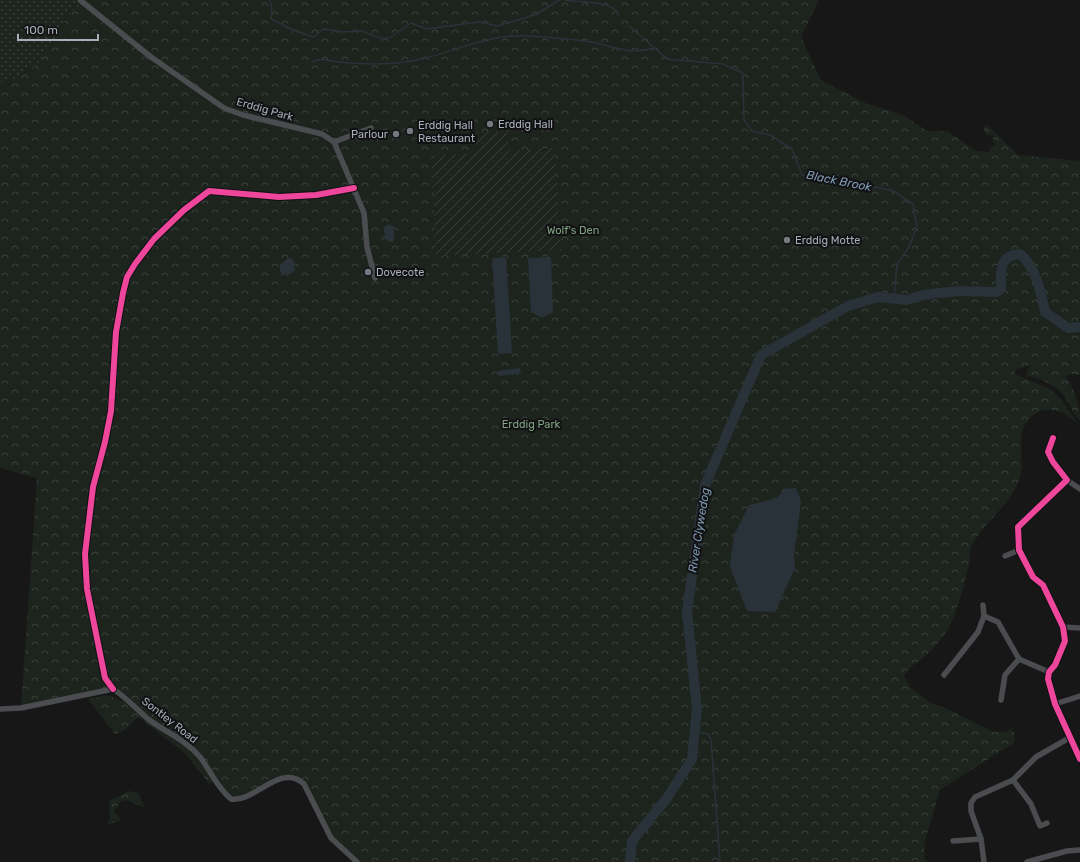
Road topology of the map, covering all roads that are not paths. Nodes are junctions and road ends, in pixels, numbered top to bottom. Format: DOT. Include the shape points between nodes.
graph roads {
  1 [pos="80,0"];
  2 [pos="372,128"];
  3 [pos="334,142"];
  4 [pos="354,188"];
  5 [pos="375,278"];
  6 [pos="1053,438"];
  7 [pos="1067,480"];
  8 [pos="1080,489"];
  9 [pos="1019,550"];
  10 [pos="1005,556"];
  11 [pos="983,605"];
  12 [pos="984,616"];
  13 [pos="1063,627"];
  14 [pos="1080,628"];
  15 [pos="1019,658"];
  16 [pos="1049,672"];
  17 [pos="944,675"];
  18 [pos="114,689"];
  19 [pos="1080,696"];
  20 [pos="1001,700"];
  21 [pos="1055,704"];
  22 [pos="0,709"];
  23 [pos="1069,738"];
  24 [pos="1080,759"];
  25 [pos="1013,780"];
  26 [pos="1047,823"];
  27 [pos="981,839"];
  28 [pos="953,841"];
  29 [pos="1080,850"];
  30 [pos="357,862"];
  31 [pos="984,862"];
  32 [pos="1027,862"];
  1 -- 3 [label="street, Erddig Park" via="150,57 224,108 322,134"];
  2 -- 3 [label="street"];
  3 -- 4 [label="street"];
  4 -- 5 [label="street" via="364,213 367,247"];
  4 -- 18 [label="street" via="316,195 279,196 209,191 184,210 154,239 127,277 116,332 111,411 93,488 85,554 88,589 105,678"];
  6 -- 7 [label="street" via="1048,452"];
  7 -- 8 [label="street"];
  7 -- 9 [label="street" via="1018,527"];
  9 -- 10 [label="street"];
  9 -- 13 [label="street" via="1033,577 1043,585"];
  11 -- 12 [label="street"];
  12 -- 15 [label="street" via="998,622"];
  12 -- 17 [label="street" via="978,632"];
  13 -- 14 [label="street"];
  13 -- 16 [label="street" via="1065,641"];
  15 -- 16 [label="street"];
  15 -- 20 [label="street" via="1005,674"];
  16 -- 21 [label="street" via="1048,679"];
  18 -- 22 [label="street" via="21,708"];
  18 -- 30 [label="street, Sontley Road" via="199,756 231,799 240,798 286,777 297,778 304,784 331,838"];
  19 -- 21 [label="street"];
  21 -- 23 [label="street"];
  23 -- 24 [label="street"];
  23 -- 25 [label="street" via="1036,757"];
  25 -- 26 [label="street" via="1031,804 1038,827"];
  25 -- 27 [label="street" via="975,797 971,803"];
  27 -- 28 [label="street"];
  27 -- 31 [label="street"];
  29 -- 32 [label="street" via="1067,850"];
}
